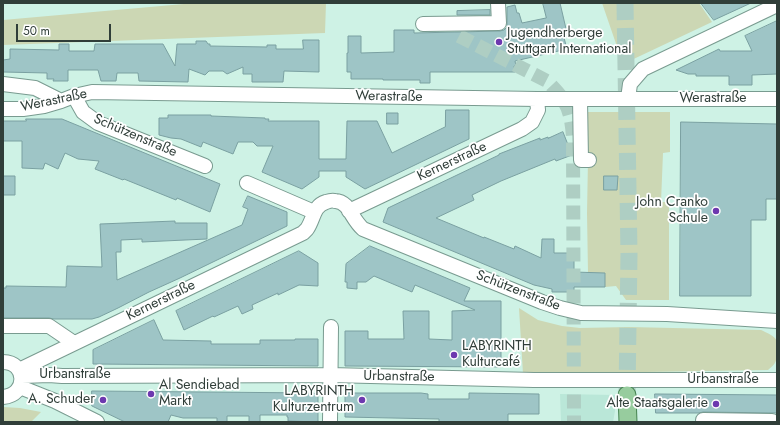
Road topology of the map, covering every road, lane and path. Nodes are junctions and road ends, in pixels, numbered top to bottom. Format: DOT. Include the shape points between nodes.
graph roads {
  1 [pos="498,3"];
  2 [pos="777,5"];
  3 [pos="423,24"];
  4 [pos="3,84"];
  5 [pos="74,96"];
  6 [pos="537,99"];
  7 [pos="628,99"];
  8 [pos="777,99"];
  9 [pos="580,100"];
  10 [pos="61,101"];
  11 [pos="3,108"];
  12 [pos="589,160"];
  13 [pos="205,166"];
  14 [pos="247,183"];
  15 [pos="349,211"];
  16 [pos="314,212"];
  17 [pos="777,321"];
  18 [pos="3,326"];
  19 [pos="330,327"];
  20 [pos="74,343"];
  21 [pos="3,362"];
  22 [pos="330,375"];
  23 [pos="20,378"];
  24 [pos="771,380"];
  25 [pos="3,397"];
  26 [pos="330,420"];
  27 [pos="702,420"];
  28 [pos="775,421"];
  29 [pos="97,422"];
  30 [pos="620,422"];
  31 [pos="628,422"];
  1 -- 3 [label="street" via="499,23"];
  2 -- 7 [label="street" via="643,69 630,84"];
  4 -- 10 [label="street" via="35,88"];
  5 -- 6 [label="street, Werastraße" via="92,92"];
  5 -- 10 [label="street, Werastraße"];
  5 -- 13 [label="street, Schützenstraße" via="83,112 98,123"];
  6 -- 9 [label="street, Werastraße"];
  6 -- 15 [label="street, Kernerstraße" via="538,110 532,122 522,129"];
  7 -- 8 [label="street, Werastraße"];
  7 -- 9 [label="street, Werastraße"];
  9 -- 12 [label="street" via="581,160"];
  10 -- 11 [label="street, Werastraße" via="23,109"];
  14 -- 16 [label="street"];
  15 -- 16 [label="street" via="342,203 331,200 318,206"];
  15 -- 17 [label="street, Schützenstraße" via="362,228 560,308 581,313 667,314"];
  16 -- 20 [label="street, Kernerstraße" via="303,233"];
  18 -- 20 [label="street" via="49,326"];
  19 -- 22 [label="street"];
  20 -- 23 [label="street, Kernerstraße"];
  21 -- 23 [label="street" via="11,362 16,366"];
  22 -- 23 [label="street, Urbanstraße" via="49,375"];
  22 -- 24 [label="street, Urbanstraße" via="534,380"];
  22 -- 26 [label="street"];
  23 -- 25 [label="street, Kernerstraße" via="17,391"];
  23 -- 29 [label="street" via="55,401"];
  27 -- 28 [label="street"];
  30 -- 31 [label="main road" via="627,397"];
}
